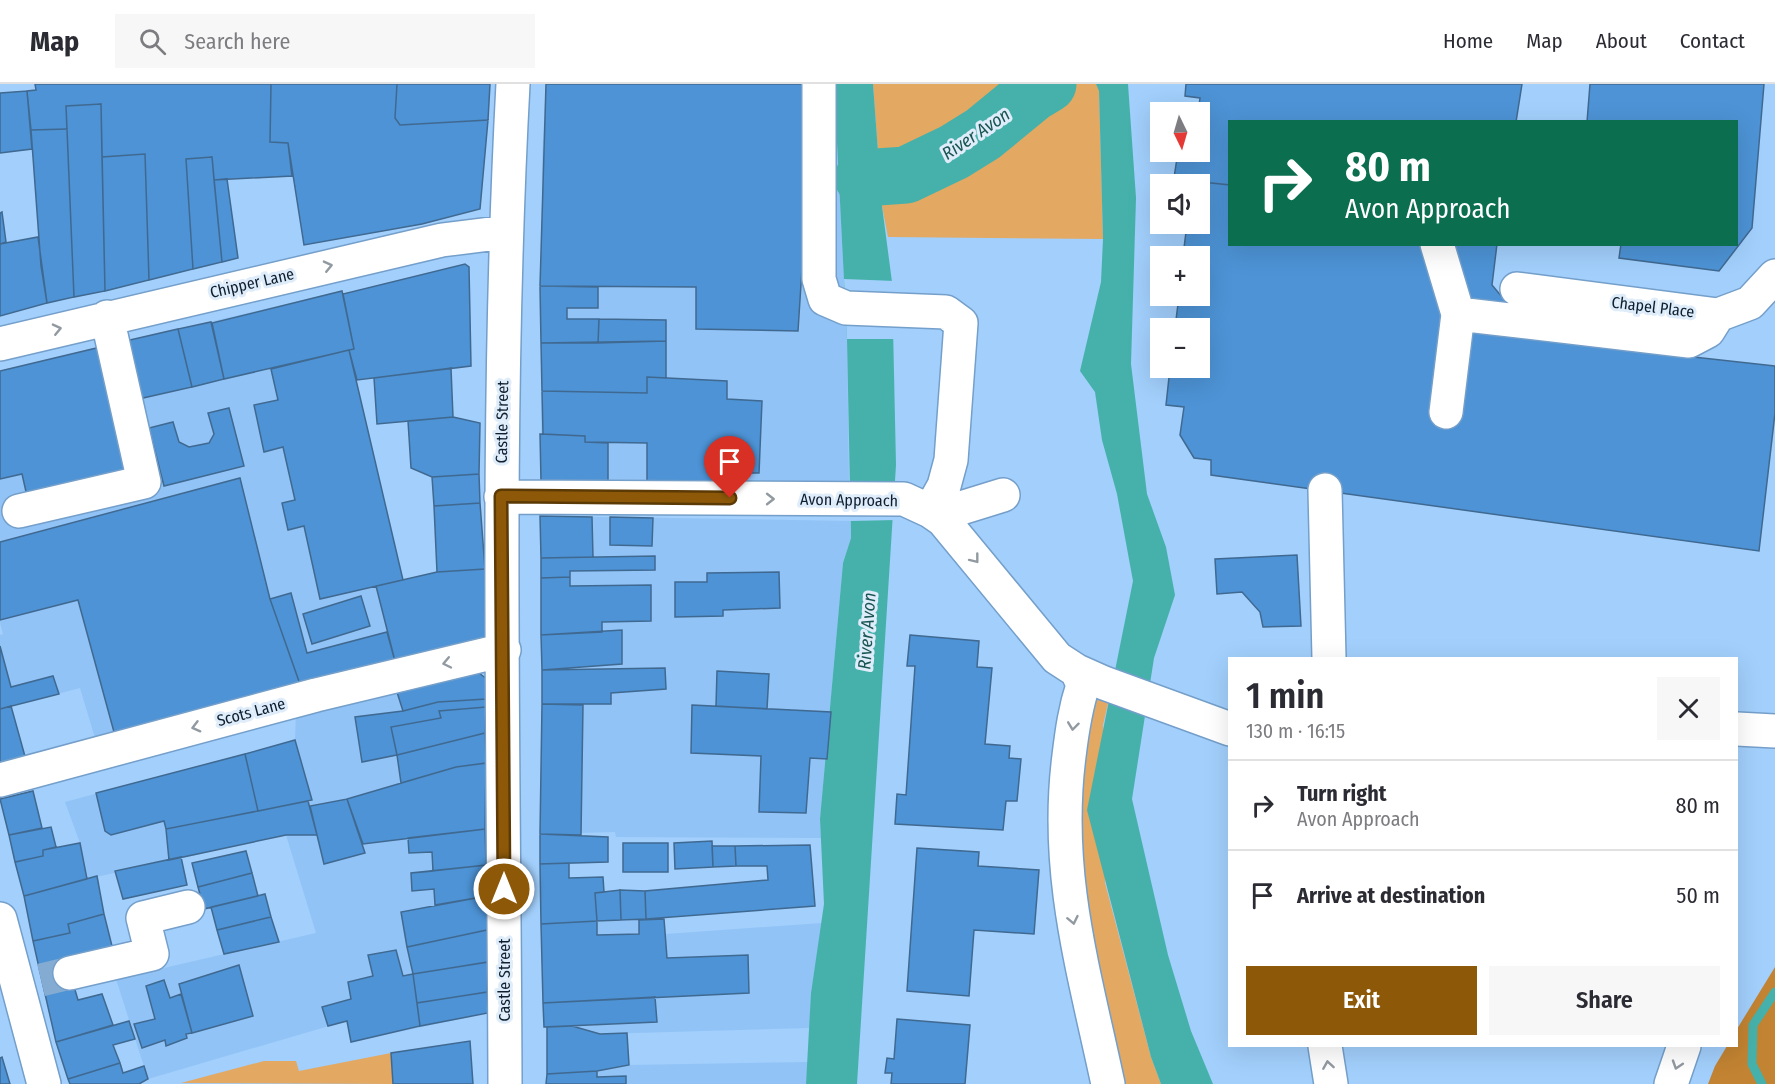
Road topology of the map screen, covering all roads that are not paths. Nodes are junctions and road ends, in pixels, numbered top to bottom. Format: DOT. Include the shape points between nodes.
graph roads {
  1 [pos="513,84"];
  2 [pos="819,84"];
  3 [pos="506,232"];
  4 [pos="1438,246"];
  5 [pos="1775,276"];
  6 [pos="1517,289"];
  7 [pos="1458,314"];
  8 [pos="1718,315"];
  9 [pos="107,317"];
  10 [pos="0,344"];
  11 [pos="1446,412"];
  12 [pos="1325,490"];
  13 [pos="1004,495"];
  14 [pos="501,496"];
  15 [pos="19,511"];
  16 [pos="937,515"];
  17 [pos="504,650"];
  18 [pos="1329,657"];
  19 [pos="1091,677"];
  20 [pos="1228,728"];
  21 [pos="1738,729"];
  22 [pos="1775,731"];
  23 [pos="0,780"];
  24 [pos="188,907"];
  25 [pos="2,936"];
  26 [pos="43,980"];
  27 [pos="1325,1047"];
  28 [pos="1684,1047"];
  29 [pos="44,1084"];
  30 [pos="505,1084"];
  31 [pos="1108,1084"];
  32 [pos="1331,1084"];
  33 [pos="1671,1084"];
  1 -- 3 [label="street, Castle Street"];
  2 -- 16 [label="street" via="819,279 825,299 846,308 946,312 961,323 951,460"];
  9 -- 3 [label="street, Chipper Lane, one-way" via="442,240"];
  3 -- 14 [label="street, Castle Street"];
  4 -- 7 [label="street"];
  5 -- 8 [label="street, Chapel Place" via="1750,303"];
  6 -- 8 [label="street, Chapel Place"];
  7 -- 8 [label="street" via="1689,341 1708,331"];
  7 -- 11 [label="street"];
  10 -- 9 [label="street, Chipper Lane, one-way"];
  9 -- 15 [label="street" via="144,482"];
  12 -- 18 [label="street"];
  13 -- 16 [label="street"];
  14 -- 16 [label="street, Avon Approach, one-way" via="904,500"];
  14 -- 17 [label="street, Castle Street"];
  16 -- 19 [label="street, Avon Approach, one-way" via="1034,634 1057,658"];
  17 -- 23 [label="street, Scots Lane, one-way" via="337,689"];
  17 -- 30 [label="street, Castle Street"];
  19 -- 20 [label="street, Avon Approach"];
  19 -- 31 [label="street, one-way" via="1083,685 1075,709 1064,795 1068,896"];
  21 -- 22 [label="street"];
  24 -- 26 [label="street" via="143,918 152,954"];
  25 -- 26 [label="street"];
  26 -- 29 [label="street"];
  32 -- 27 [label="street, one-way"];
  28 -- 33 [label="street, one-way"];
}
